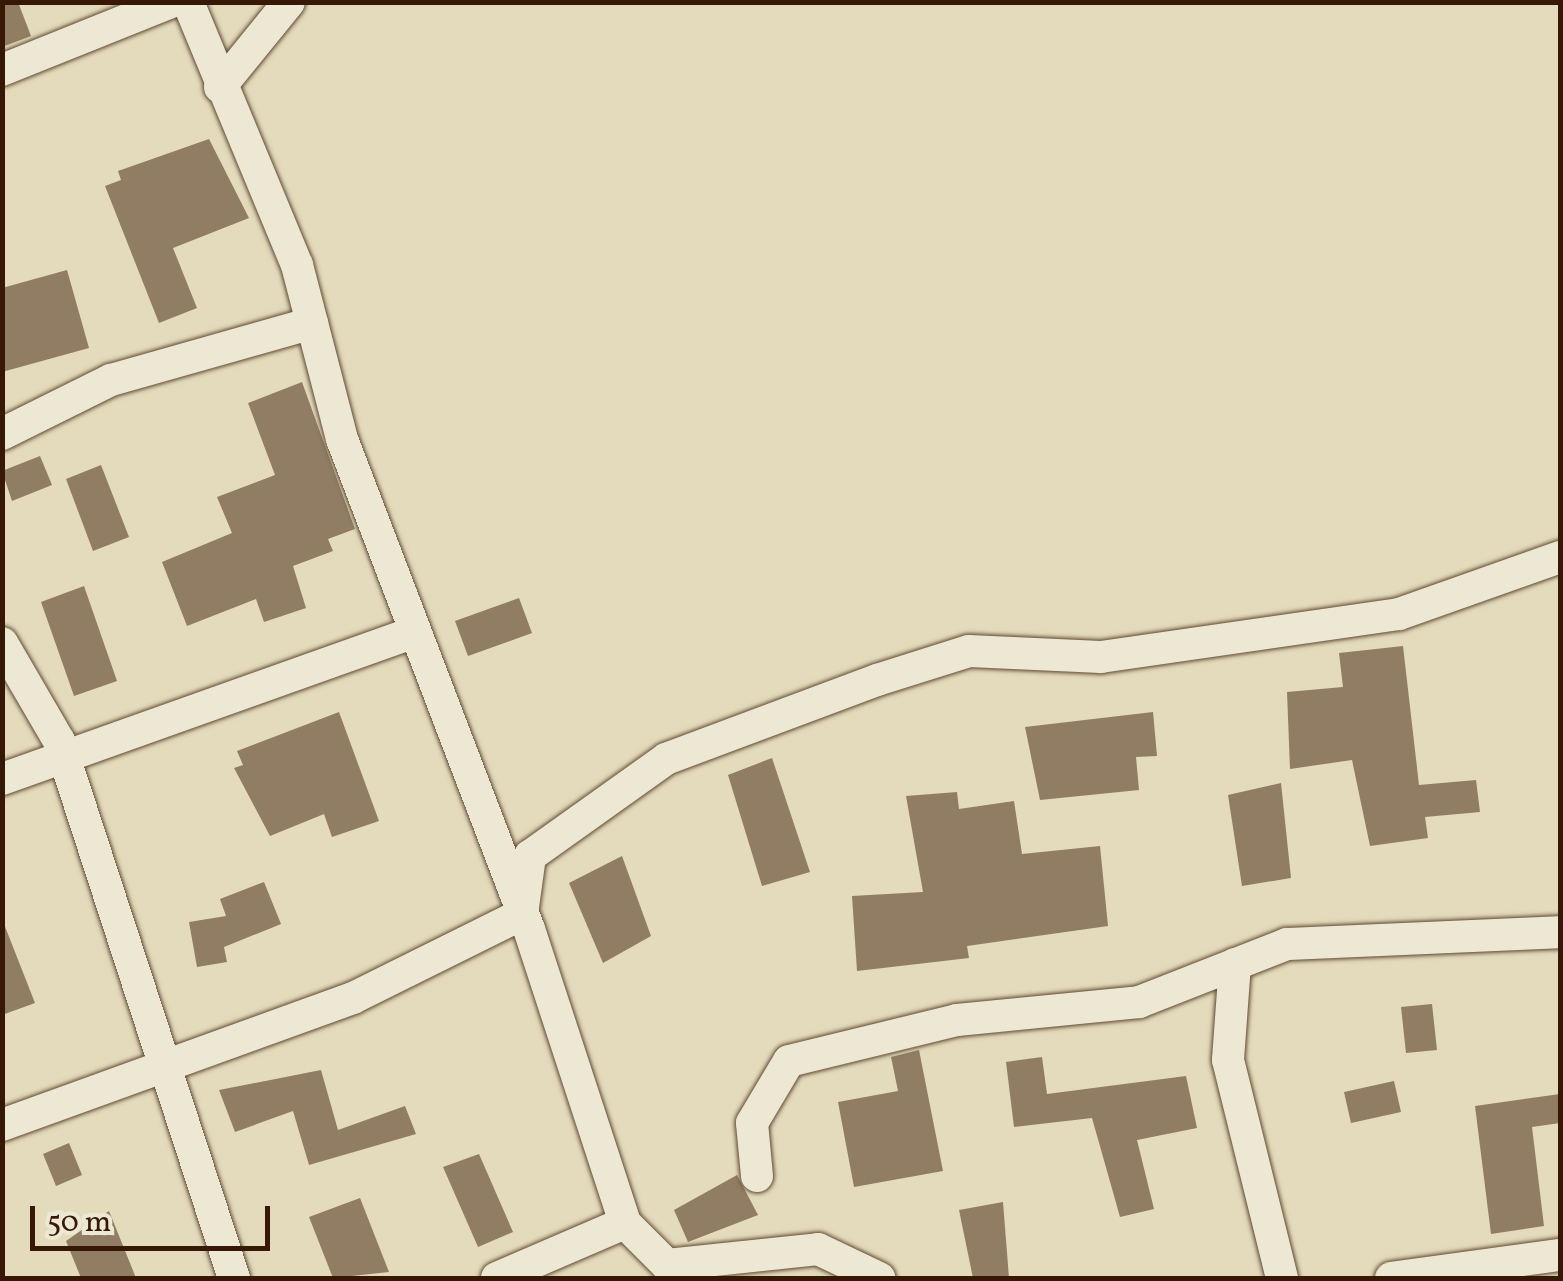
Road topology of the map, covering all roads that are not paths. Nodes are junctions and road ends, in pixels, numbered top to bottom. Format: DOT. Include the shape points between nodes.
graph roads {
  1 [pos="171,2"];
  2 [pos="188,2"];
  3 [pos="289,2"];
  4 [pos="2,70"];
  5 [pos="220,88"];
  6 [pos="312,322"];
  7 [pos="2,434"];
  8 [pos="1560,557"];
  9 [pos="412,633"];
  10 [pos="2,643"];
  11 [pos="64,756"];
  12 [pos="2,779"];
  13 [pos="522,914"];
  14 [pos="1560,932"];
  15 [pos="1235,964"];
  16 [pos="168,1060"];
  17 [pos="2,1125"];
  18 [pos="758,1176"];
  19 [pos="624,1223"];
  20 [pos="1560,1254"];
  21 [pos="234,1278"];
  22 [pos="497,1278"];
  23 [pos="879,1278"];
  24 [pos="1282,1278"];
  25 [pos="1391,1278"];
  1 -- 4 [label="street"];
  2 -- 5 [label="street"];
  3 -- 5 [label="street"];
  5 -- 6 [label="street"];
  6 -- 7 [label="street" via="111,380"];
  6 -- 9 [label="street"];
  8 -- 13 [label="street" via="1399,614 1101,657 970,650 877,680 666,758 530,856"];
  9 -- 11 [label="street"];
  9 -- 13 [label="street"];
  10 -- 11 [label="street"];
  11 -- 12 [label="street"];
  11 -- 16 [label="street"];
  13 -- 16 [label="street" via="353,998"];
  13 -- 19 [label="street"];
  14 -- 15 [label="street" via="1287,944"];
  15 -- 18 [label="street" via="1139,1002 956,1020 789,1061 752,1123"];
  15 -- 24 [label="street" via="1228,1060"];
  16 -- 17 [label="street"];
  16 -- 21 [label="street"];
  19 -- 22 [label="street"];
  19 -- 23 [label="street" via="667,1265 818,1249"];
  20 -- 25 [label="street"];
}
